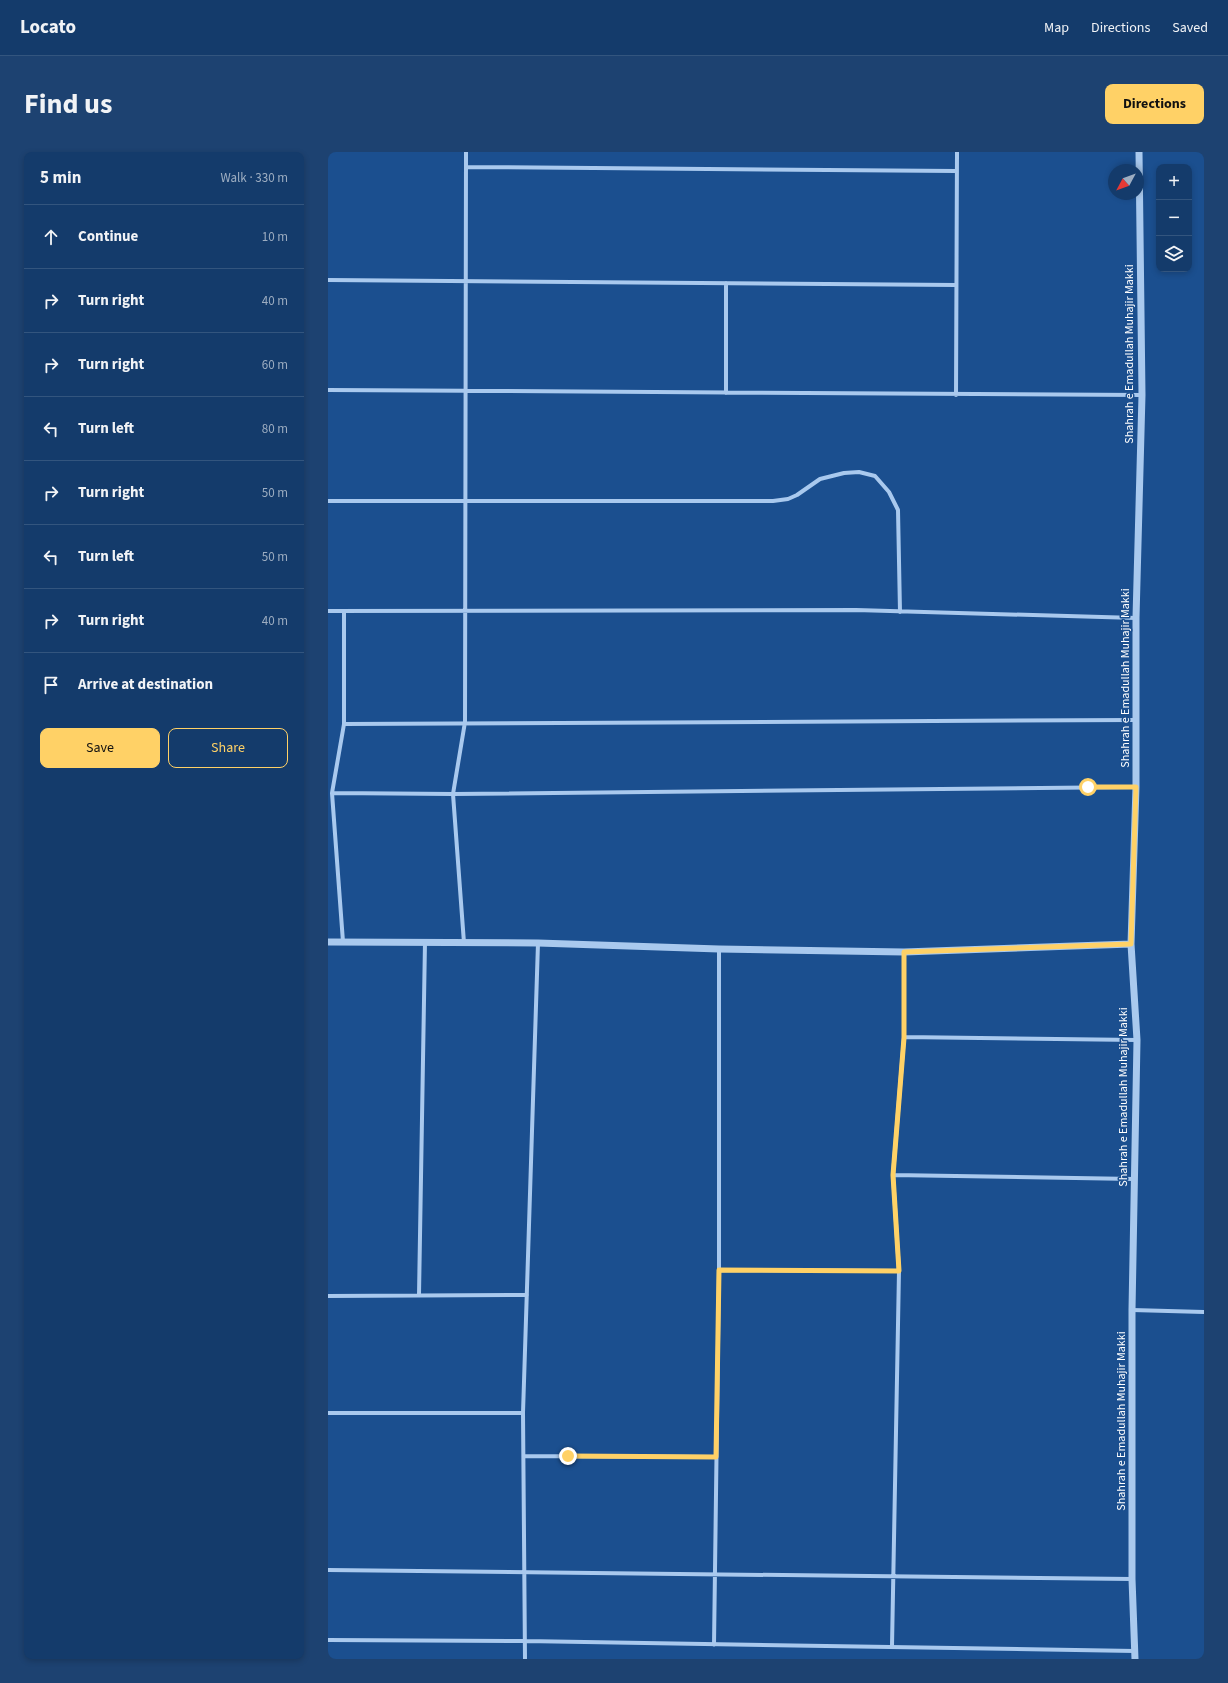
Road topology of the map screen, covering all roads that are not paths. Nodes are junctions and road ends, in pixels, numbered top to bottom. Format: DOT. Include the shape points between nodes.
graph roads {
  1 [pos="466,152"];
  2 [pos="956,152"];
  3 [pos="1139,152"];
  4 [pos="466,167"];
  5 [pos="956,171"];
  6 [pos="328,280"];
  7 [pos="466,281"];
  8 [pos="726,283"];
  9 [pos="956,285"];
  10 [pos="328,390"];
  11 [pos="466,391"];
  12 [pos="726,393"];
  13 [pos="956,395"];
  14 [pos="1142,395"];
  15 [pos="328,501"];
  16 [pos="465,502"];
  17 [pos="328,610"];
  18 [pos="344,611"];
  19 [pos="465,612"];
  20 [pos="900,612"];
  21 [pos="1136,618"];
  22 [pos="1135,720"];
  23 [pos="465,722"];
  24 [pos="344,724"];
  25 [pos="1136,787"];
  26 [pos="332,793"];
  27 [pos="453,794"];
  28 [pos="328,942"];
  29 [pos="343,942"];
  30 [pos="425,942"];
  31 [pos="464,943"];
  32 [pos="538,943"];
  33 [pos="1131,944"];
  34 [pos="719,949"];
  35 [pos="904,952"];
  36 [pos="904,1038"];
  37 [pos="1137,1040"];
  38 [pos="893,1175"];
  39 [pos="1134,1179"];
  40 [pos="719,1270"];
  41 [pos="899,1271"];
  42 [pos="419,1295"];
  43 [pos="527,1295"];
  44 [pos="328,1296"];
  45 [pos="1132,1310"];
  46 [pos="1204,1312"];
  47 [pos="328,1413"];
  48 [pos="523,1413"];
  49 [pos="524,1456"];
  50 [pos="716,1457"];
  51 [pos="328,1570"];
  52 [pos="525,1572"];
  53 [pos="714,1574"];
  54 [pos="893,1577"];
  55 [pos="1132,1579"];
  56 [pos="328,1640"];
  57 [pos="525,1641"];
  58 [pos="714,1645"];
  59 [pos="892,1646"];
  60 [pos="1135,1651"];
  61 [pos="525,1659"];
  62 [pos="1135,1659"];
  1 -- 4 [label="street"];
  2 -- 5 [label="street"];
  3 -- 14 [label="street, Shahrah e Emadullah Muhajir Makki"];
  4 -- 5 [label="street"];
  4 -- 7 [label="street"];
  5 -- 9 [label="street"];
  6 -- 7 [label="street"];
  7 -- 8 [label="street"];
  7 -- 11 [label="street"];
  8 -- 9 [label="street"];
  8 -- 12 [label="street"];
  9 -- 13 [label="street"];
  10 -- 11 [label="street"];
  11 -- 12 [label="street"];
  11 -- 16 [label="street"];
  12 -- 13 [label="street"];
  13 -- 14 [label="street"];
  14 -- 21 [label="street, Shahrah e Emadullah Muhajir Makki"];
  15 -- 16 [label="street"];
  16 -- 19 [label="street"];
  16 -- 20 [label="street" via="774,502 797,495 820,479 859,472 875,476 889,492 898,510"];
  17 -- 18 [label="street"];
  18 -- 19 [label="street"];
  18 -- 24 [label="street"];
  19 -- 20 [label="street"];
  19 -- 23 [label="street"];
  20 -- 21 [label="street"];
  21 -- 22 [label="street, Shahrah e Emadullah Muhajir Makki"];
  22 -- 23 [label="street"];
  22 -- 25 [label="street, Shahrah e Emadullah Muhajir Makki"];
  23 -- 24 [label="street"];
  23 -- 27 [label="street"];
  24 -- 26 [label="street"];
  25 -- 27 [label="street"];
  25 -- 33 [label="street, Shahrah e Emadullah Muhajir Makki"];
  26 -- 27 [label="street"];
  26 -- 29 [label="street"];
  27 -- 31 [label="street"];
  28 -- 29 [label="street"];
  29 -- 30 [label="street"];
  30 -- 31 [label="street"];
  30 -- 42 [label="street"];
  31 -- 32 [label="street"];
  32 -- 34 [label="street"];
  32 -- 43 [label="street"];
  33 -- 35 [label="street"];
  33 -- 37 [label="street, Shahrah e Emadullah Muhajir Makki"];
  34 -- 35 [label="street"];
  34 -- 40 [label="street"];
  35 -- 36 [label="street"];
  36 -- 37 [label="street"];
  36 -- 38 [label="street"];
  37 -- 39 [label="street, Shahrah e Emadullah Muhajir Makki"];
  38 -- 39 [label="street"];
  38 -- 41 [label="street"];
  39 -- 45 [label="street, Shahrah e Emadullah Muhajir Makki"];
  40 -- 41 [label="street"];
  40 -- 50 [label="street"];
  41 -- 54 [label="street"];
  42 -- 43 [label="street"];
  42 -- 44 [label="street"];
  43 -- 48 [label="street"];
  45 -- 46 [label="street"];
  45 -- 55 [label="street, Shahrah e Emadullah Muhajir Makki"];
  47 -- 48 [label="street"];
  48 -- 49 [label="street"];
  49 -- 50 [label="street"];
  49 -- 52 [label="street"];
  50 -- 53 [label="street"];
  51 -- 52 [label="street"];
  52 -- 53 [label="street"];
  52 -- 57 [label="street"];
  53 -- 54 [label="street"];
  53 -- 58 [label="street"];
  54 -- 55 [label="street"];
  54 -- 59 [label="street"];
  55 -- 60 [label="street, Shahrah e Emadullah Muhajir Makki"];
  56 -- 57 [label="street"];
  57 -- 58 [label="street"];
  57 -- 61 [label="street"];
  58 -- 59 [label="street"];
  59 -- 60 [label="street"];
  60 -- 62 [label="street, Shahrah e Emadullah Muhajir Makki"];
}
